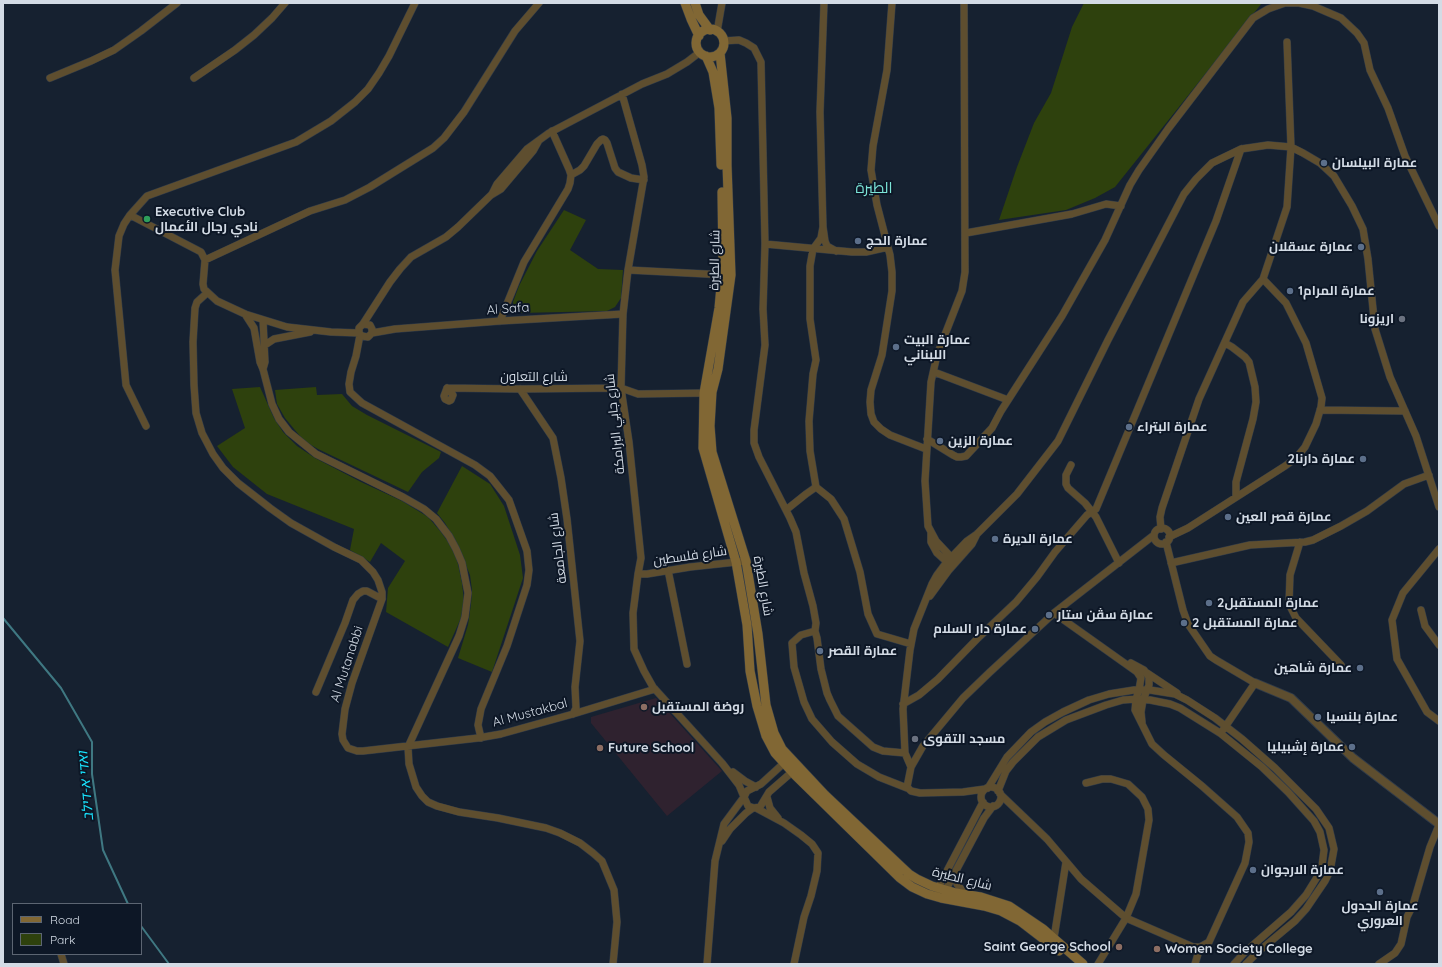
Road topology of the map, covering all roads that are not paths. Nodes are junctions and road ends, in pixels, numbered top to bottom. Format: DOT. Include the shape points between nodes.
graph roads {
  1 [pos="177,3"];
  2 [pos="285,3"];
  3 [pos="414,3"];
  4 [pos="539,3"];
  5 [pos="685,3"];
  6 [pos="695,3"];
  7 [pos="722,3"];
  8 [pos="824,3"];
  9 [pos="892,3"];
  10 [pos="964,3"];
  11 [pos="713,31"];
  12 [pos="699,36"];
  13 [pos="723,41"];
  14 [pos="1287,42"];
  15 [pos="720,53"];
  16 [pos="703,54"];
  17 [pos="50,78"];
  18 [pos="194,78"];
  19 [pos="622,94"];
  20 [pos="552,131"];
  21 [pos="1292,148"];
  22 [pos="1241,149"];
  23 [pos="571,175"];
  24 [pos="644,180"];
  25 [pos="1121,206"];
  26 [pos="130,215"];
  27 [pos="1439,226"];
  28 [pos="823,227"];
  29 [pos="966,233"];
  30 [pos="765,244"];
  31 [pos="888,247"];
  32 [pos="813,249"];
  33 [pos="836,251"];
  34 [pos="205,260"];
  35 [pos="628,270"];
  36 [pos="727,275"];
  37 [pos="1263,279"];
  38 [pos="207,293"];
  39 [pos="245,314"];
  40 [pos="623,314"];
  41 [pos="264,320"];
  42 [pos="500,321"];
  43 [pos="366,330"];
  44 [pos="320,331"];
  45 [pos="1224,343"];
  46 [pos="264,345"];
  47 [pos="263,369"];
  48 [pos="934,372"];
  49 [pos="447,388"];
  50 [pos="621,388"];
  51 [pos="520,389"];
  52 [pos="708,393"];
  53 [pos="1008,400"];
  54 [pos="1320,410"];
  55 [pos="1405,411"];
  56 [pos="146,426"];
  57 [pos="927,439"];
  58 [pos="926,449"];
  59 [pos="1072,465"];
  60 [pos="1429,475"];
  61 [pos="816,487"];
  62 [pos="1236,497"];
  63 [pos="1439,507"];
  64 [pos="786,510"];
  65 [pos="1093,512"];
  66 [pos="1161,529"];
  67 [pos="931,533"];
  68 [pos="977,534"];
  69 [pos="1154,535"];
  70 [pos="1168,540"];
  71 [pos="1300,542"];
  72 [pos="941,546"];
  73 [pos="962,546"];
  74 [pos="933,547"];
  75 [pos="1439,549"];
  76 [pos="746,561"];
  77 [pos="951,561"];
  78 [pos="736,562"];
  79 [pos="1119,563"];
  80 [pos="1171,563"];
  81 [pos="668,570"];
  82 [pos="638,574"];
  83 [pos="937,575"];
  84 [pos="382,600"];
  85 [pos="925,604"];
  86 [pos="1422,610"];
  87 [pos="1054,613"];
  88 [pos="815,631"];
  89 [pos="911,644"];
  90 [pos="1439,645"];
  91 [pos="1117,657"];
  92 [pos="687,664"];
  93 [pos="1341,665"];
  94 [pos="1147,673"];
  95 [pos="1256,682"];
  96 [pos="655,689"];
  97 [pos="1143,690"];
  98 [pos="316,692"];
  99 [pos="1136,699"];
  100 [pos="1143,700"];
  101 [pos="1187,700"];
  102 [pos="903,704"];
  103 [pos="573,714"];
  104 [pos="1439,721"];
  105 [pos="1143,724"];
  106 [pos="1225,726"];
  107 [pos="1220,733"];
  108 [pos="481,738"];
  109 [pos="408,747"];
  110 [pos="905,753"];
  111 [pos="722,763"];
  112 [pos="784,763"];
  113 [pos="795,763"];
  114 [pos="911,767"];
  115 [pos="792,772"];
  116 [pos="1086,782"];
  117 [pos="756,786"];
  118 [pos="907,788"];
  119 [pos="986,789"];
  120 [pos="963,792"];
  121 [pos="999,792"];
  122 [pos="744,797"];
  123 [pos="767,797"];
  124 [pos="982,801"];
  125 [pos="994,806"];
  126 [pos="755,808"];
  127 [pos="1018,810"];
  128 [pos="784,823"];
  129 [pos="1439,824"];
  130 [pos="719,845"];
  131 [pos="1066,862"];
  132 [pos="955,873"];
  133 [pos="942,889"];
  134 [pos="965,894"];
  135 [pos="940,898"];
  136 [pos="1126,918"];
  137 [pos="1054,938"];
  138 [pos="1200,947"];
  139 [pos="613,964"];
  140 [pos="707,964"];
  141 [pos="794,964"];
  142 [pos="1074,964"];
  143 [pos="1083,964"];
  144 [pos="1098,964"];
  145 [pos="1196,964"];
  146 [pos="1234,964"];
  147 [pos="1246,964"];
  148 [pos="1378,964"];
  1 -- 17 [label="street" via="114,50"];
  2 -- 18 [label="street" via="254,35"];
  3 -- 26 [label="street" via="389,56 368,89 331,121 296,142 147,196"];
  4 -- 34 [label="street" via="515,31 464,112 433,148 345,200 310,211"];
  5 -- 12 [label="main road" via="690,20"];
  6 -- 11 [label="main road" via="699,16"];
  7 -- 11 [label="street"];
  8 -- 28 [label="street" via="820,112"];
  9 -- 31 [label="street" via="887,70 871,170"];
  10 -- 29 [label="street"];
  11 -- 12 [label="main road" via="705,31"];
  11 -- 13 [label="main road" via="723,38"];
  12 -- 16 [label="main road" via="696,44"];
  13 -- 15 [label="main road"];
  13 -- 30 [label="street" via="740,40 746,43 754,48 761,62"];
  14 -- 21 [label="street"];
  15 -- 16 [label="main road" via="710,57"];
  15 -- 36 [label="main road, شارع الطيرة" via="727,118"];
  16 -- 19 [label="street"];
  16 -- 36 [label="main road, شارع الطيرة" via="713,72 719,108 723,265"];
  19 -- 20 [label="street"];
  19 -- 24 [label="street, شارع جابي البرامكة"];
  20 -- 23 [label="street"];
  20 -- 43 [label="street" via="538,142 501,189 491,195 446,237 411,257 393,277 377,303"];
  21 -- 22 [label="street" via="1268,145"];
  21 -- 37 [label="street" via="1287,207"];
  21 -- 55 [label="street" via="1320,163 1334,176 1363,229 1375,329 1390,377"];
  22 -- 65 [label="street" via="1216,221 1099,504"];
  22 -- 68 [label="street" via="1212,164 1184,194 1058,441 1017,494"];
  23 -- 24 [label="street" via="584,166 597,144 605,140 618,172 630,178"];
  23 -- 42 [label="street" via="568,189 524,262"];
  24 -- 35 [label="street, شارع جابي البرامكة"];
  25 -- 27 [label="street" via="1139,170 1253,18 1285,3 1299,3 1341,18 1364,43 1370,70 1388,108 1405,156"];
  25 -- 29 [label="street" via="1106,204 1072,214"];
  25 -- 53 [label="street" via="1062,316"];
  26 -- 34 [label="street" via="197,249"];
  26 -- 56 [label="street" via="119,236 116,270 126,385"];
  28 -- 32 [label="street" via="821,238"];
  28 -- 33 [label="street" via="824,241"];
  29 -- 48 [label="street" via="962,291 937,355"];
  30 -- 32 [label="street"];
  30 -- 64 [label="street" via="765,345 754,443"];
  31 -- 33 [label="street" via="866,252"];
  31 -- 58 [label="street" via="892,291 882,355 871,390 871,414 880,429"];
  32 -- 33 [label="street"];
  32 -- 61 [label="street" via="810,266 810,319 816,360 809,421 810,451"];
  34 -- 38 [label="street" via="203,284"];
  35 -- 36 [label="street"];
  35 -- 40 [label="street, شارع جابي البرامكة"];
  36 -- 52 [label="main road, شارع الطيرة" via="718,369"];
  37 -- 45 [label="street" via="1243,302"];
  37 -- 54 [label="street" via="1286,303 1306,343 1322,398"];
  38 -- 39 [label="street" via="217,301"];
  38 -- 84 [label="street" via="197,302 195,308 193,342 196,413 202,433 223,468 270,508 291,523 361,560 378,580"];
  39 -- 41 [label="street"];
  39 -- 47 [label="street" via="254,328"];
  40 -- 42 [label="street, Al Safa"];
  40 -- 50 [label="street, شارع جابي البرامكة"];
  41 -- 44 [label="street" via="287,327"];
  41 -- 46 [label="street"];
  42 -- 43 [label="street, Al Safa"];
  43 -- 44 [label="street, Al Safa"];
  43 -- 108 [label="street" via="351,372 350,392 362,404 475,465 490,476 509,500 527,552 527,585 507,646 481,709 478,725"];
  44 -- 46 [label="street" via="274,339"];
  45 -- 62 [label="street" via="1245,357 1255,387 1256,402 1236,482"];
  45 -- 66 [label="street" via="1199,399 1162,508"];
  46 -- 47 [label="street"];
  47 -- 109 [label="street" via="272,404 289,432 316,454 424,509 443,526 456,549 465,574 468,593 465,617 459,636"];
  48 -- 53 [label="street"];
  48 -- 57 [label="street"];
  49 -- 51 [label="street, شارع التعاون"];
  50 -- 51 [label="street, شارع التعاون"];
  50 -- 52 [label="street, شارع التعاون" via="638,394"];
  50 -- 82 [label="street, شارع جابي البرامكة" via="641,558"];
  51 -- 103 [label="street, شارع الجامعة" via="553,438 561,478 580,641 575,687 576,708"];
  52 -- 76 [label="main road, شارع الطيرة" via="712,452"];
  52 -- 78 [label="main road, شارع الطيرة" via="703,448"];
  53 -- 57 [label="street" via="992,428 966,456 957,457"];
  54 -- 55 [label="street"];
  54 -- 62 [label="street" via="1310,438 1296,458"];
  55 -- 60 [label="street"];
  57 -- 58 [label="street"];
  58 -- 67 [label="street" via="925,481 928,526"];
  59 -- 65 [label="street" via="1066,475 1066,484"];
  60 -- 63 [label="street"];
  60 -- 71 [label="street" via="1404,484 1367,511 1322,536"];
  61 -- 64 [label="street"];
  61 -- 89 [label="street" via="831,499 844,519 860,572 868,614 877,634"];
  62 -- 70 [label="street"];
  64 -- 88 [label="street" via="801,550 804,573 814,606"];
  65 -- 79 [label="street"];
  65 -- 102 [label="street" via="1087,515 1055,552 1016,602 938,679"];
  66 -- 69 [label="street"];
  66 -- 70 [label="street" via="1168,532"];
  67 -- 72 [label="street"];
  67 -- 74 [label="street"];
  68 -- 73 [label="street"];
  68 -- 77 [label="street" via="972,544"];
  69 -- 70 [label="street" via="1158,543 1163,544"];
  69 -- 79 [label="street"];
  70 -- 80 [label="street"];
  71 -- 80 [label="street" via="1250,545"];
  71 -- 93 [label="street" via="1290,575 1289,604 1296,618"];
  72 -- 73 [label="street" via="953,550"];
  72 -- 77 [label="street"];
  73 -- 77 [label="street"];
  74 -- 77 [label="street" via="937,553"];
  74 -- 83 [label="street" via="937,556"];
  75 -- 104 [label="street" via="1403,592 1392,620 1397,659 1427,712"];
  76 -- 78 [label="street, شارع فلسطين"];
  76 -- 113 [label="main road, شارع الطيرة" via="766,705 774,733 782,749"];
  77 -- 83 [label="street"];
  77 -- 85 [label="street"];
  78 -- 81 [label="street, شارع فلسطين"];
  78 -- 112 [label="main road, شارع الطيرة" via="757,706 766,736"];
  79 -- 87 [label="street"];
  80 -- 95 [label="street" via="1188,624 1204,649 1216,660"];
  81 -- 82 [label="street, شارع فلسطين"];
  81 -- 92 [label="street"];
  82 -- 96 [label="street, شارع جابي البرامكة" via="633,614 634,648"];
  83 -- 85 [label="street"];
  84 -- 98 [label="street" via="363,591 353,600"];
  84 -- 109 [label="street, Al Mutanabbi" via="352,683 345,709 343,740 348,748 357,751"];
  85 -- 89 [label="street" via="914,629"];
  86 -- 90 [label="street" via="1425,626"];
  87 -- 91 [label="street"];
  87 -- 114 [label="street" via="963,698 923,746"];
  88 -- 110 [label="street" via="827,694 838,716 872,747"];
  88 -- 118 [label="street" via="801,635 792,643 794,667 812,720 853,760 880,777"];
  89 -- 102 [label="street"];
  91 -- 94 [label="street"];
  91 -- 97 [label="street" via="1140,675"];
  94 -- 97 [label="street" via="1150,681"];
  94 -- 101 [label="street"];
  95 -- 106 [label="street"];
  95 -- 129 [label="street" via="1291,698 1352,758"];
  96 -- 103 [label="street, Al Mustakbal"];
  96 -- 111 [label="street, شارع جابي البرامكة"];
  97 -- 99 [label="street"];
  97 -- 100 [label="street"];
  97 -- 101 [label="street" via="1175,694"];
  97 -- 119 [label="street" via="1120,692 1089,700 1046,722 1022,740 1007,757"];
  99 -- 100 [label="street"];
  99 -- 105 [label="street" via="1135,710"];
  99 -- 121 [label="street" via="1123,700 1084,712 1038,737 1006,771"];
  100 -- 105 [label="street"];
  100 -- 107 [label="street" via="1180,708"];
  101 -- 106 [label="street"];
  102 -- 110 [label="street"];
  103 -- 108 [label="street, Al Mustakbal"];
  105 -- 138 [label="street" via="1152,744 1236,817 1248,833 1250,842 1245,864 1208,942"];
  106 -- 107 [label="street"];
  106 -- 147 [label="street" via="1275,768 1316,809 1329,828 1334,849 1330,871 1306,909"];
  107 -- 146 [label="street" via="1262,767 1314,821 1320,832 1324,850 1320,874 1306,895 1292,912 1244,952"];
  108 -- 109 [label="street, Al Mustakbal"];
  109 -- 139 [label="street" via="412,778 428,802 459,812 546,828 580,843 602,861 614,890 617,906"];
  110 -- 114 [label="street"];
  111 -- 117 [label="street" via="745,781"];
  111 -- 122 [label="street" via="739,785"];
  112 -- 113 [label="street"];
  112 -- 115 [label="main road, شارع الطيرة"];
  112 -- 117 [label="street"];
  113 -- 115 [label="street"];
  113 -- 133 [label="main road, شارع الطيرة" via="825,795 910,874"];
  114 -- 118 [label="street"];
  115 -- 123 [label="street" via="769,792"];
  115 -- 135 [label="main road, شارع الطيرة" via="900,878 912,887"];
  116 -- 136 [label="street" via="1111,779 1128,784 1142,797 1148,809 1149,820 1136,894"];
  117 -- 122 [label="street" via="747,791"];
  118 -- 120 [label="street" via="920,793"];
  119 -- 120 [label="street"];
  119 -- 121 [label="street" via="994,788"];
  119 -- 124 [label="street" via="981,795"];
  120 -- 124 [label="street"];
  121 -- 125 [label="street" via="1000,801"];
  121 -- 127 [label="street"];
  122 -- 126 [label="street" via="746,804"];
  122 -- 130 [label="street" via="724,824"];
  123 -- 126 [label="street" via="762,805"];
  123 -- 128 [label="street" via="770,808"];
  124 -- 125 [label="street" via="987,806"];
  124 -- 133 [label="street"];
  125 -- 127 [label="street"];
  125 -- 132 [label="street" via="984,818"];
  126 -- 128 [label="street"];
  126 -- 130 [label="street" via="746,812 730,828"];
  127 -- 131 [label="street"];
  128 -- 141 [label="street" via="812,844 818,853 817,872"];
  129 -- 148 [label="street" via="1407,918 1401,944 1395,952"];
  130 -- 140 [label="street" via="715,861"];
  131 -- 136 [label="street" via="1081,879"];
  131 -- 137 [label="street"];
  132 -- 133 [label="street"];
  132 -- 134 [label="street" via="958,887"];
  133 -- 134 [label="main road, شارع الطيرة"];
  133 -- 135 [label="street"];
  134 -- 137 [label="main road, شارع الطيرة" via="1009,906"];
  135 -- 142 [label="main road, شارع الطيرة" via="1006,913 1043,938"];
  136 -- 138 [label="street" via="1193,947"];
  136 -- 144 [label="street"];
  137 -- 143 [label="main road, شارع الطيرة"];
  138 -- 145 [label="street"];
}
